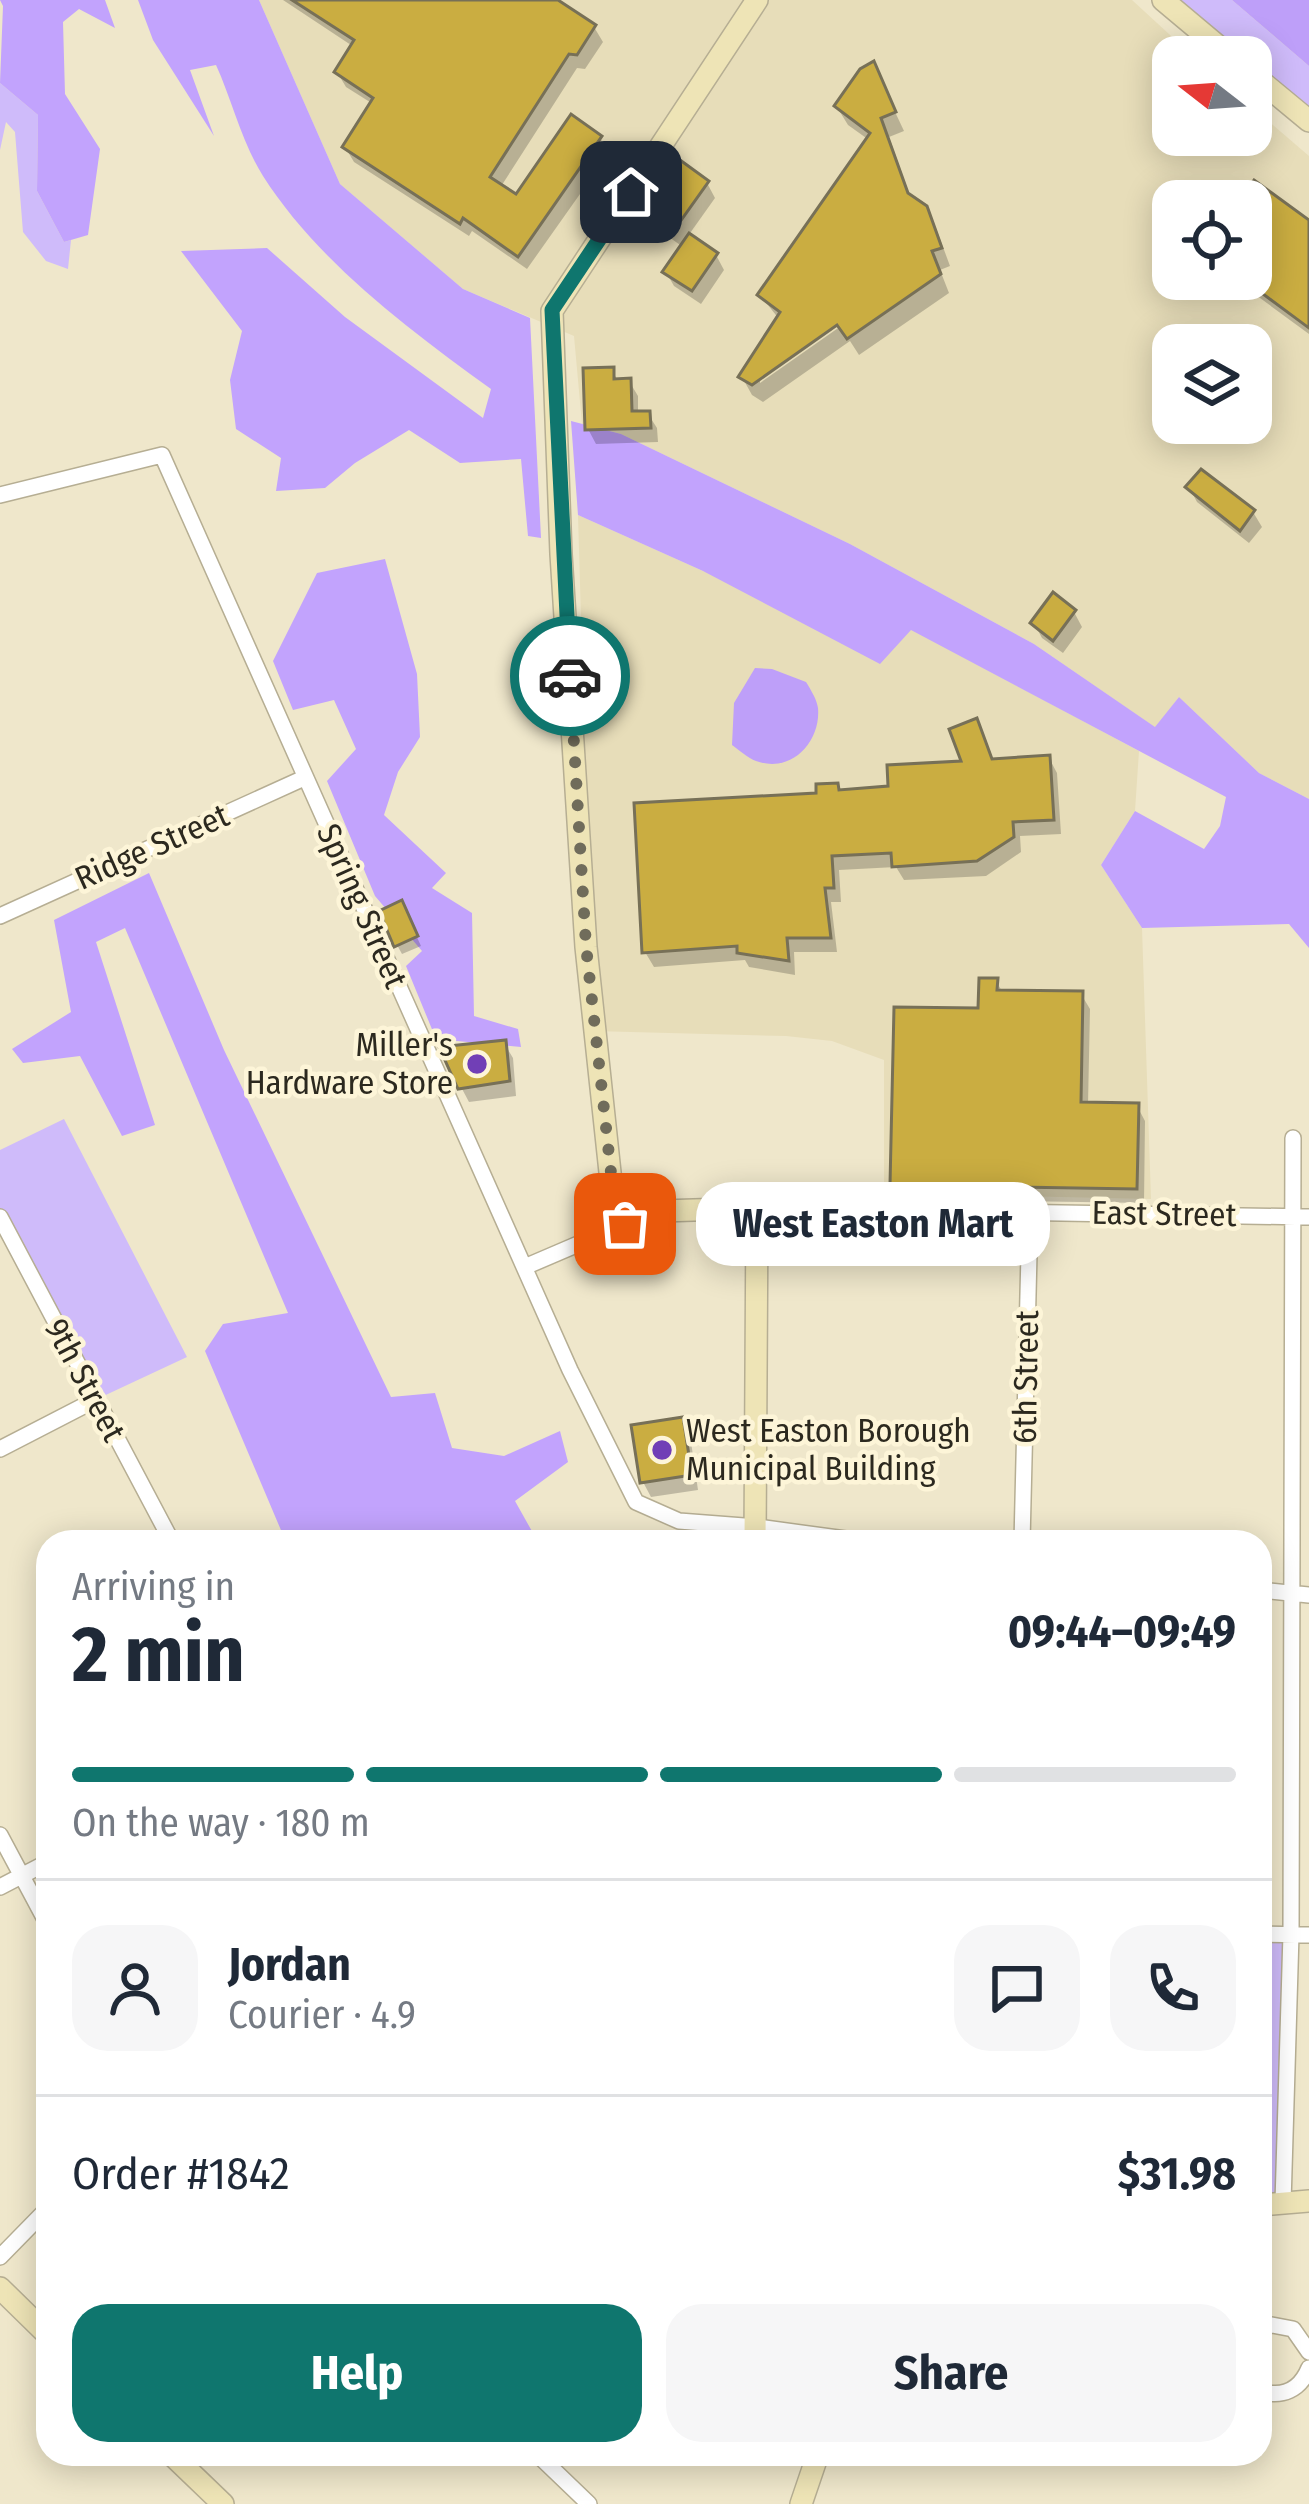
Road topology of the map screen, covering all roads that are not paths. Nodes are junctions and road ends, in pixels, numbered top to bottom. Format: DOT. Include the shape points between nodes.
graph roads {
  1 [pos="758,0"];
  2 [pos="1163,0"];
  3 [pos="1207,36"];
  4 [pos="1272,90"];
  5 [pos="1309,121"];
  6 [pos="0,494"];
  7 [pos="304,778"];
  8 [pos="0,916"];
  9 [pos="1293,1138"];
  10 [pos="757,1208"];
  11 [pos="1030,1212"];
  12 [pos="0,1217"];
  13 [pos="1301,1217"];
  14 [pos="625,1224"];
  15 [pos="526,1266"];
  16 [pos="95,1400"];
  17 [pos="0,1449"];
  18 [pos="165,1530"];
  19 [pos="732,1530"];
  20 [pos="756,1530"];
  21 [pos="1022,1530"];
  22 [pos="1301,1594"];
  23 [pos="0,1835"];
  24 [pos="36,1868"];
  25 [pos="22,1876"];
  26 [pos="0,1886"];
  27 [pos="36,1902"];
  28 [pos="1272,1934"];
  29 [pos="1291,1934"];
  30 [pos="1309,1935"];
  31 [pos="1272,2190"];
  32 [pos="1309,2201"];
  33 [pos="1272,2204"];
  34 [pos="36,2221"];
  35 [pos="0,2257"];
  36 [pos="0,2288"];
  37 [pos="36,2323"];
  38 [pos="1272,2325"];
  39 [pos="1309,2352"];
  40 [pos="1308,2375"];
  41 [pos="1272,2391"];
  42 [pos="183,2466"];
  43 [pos="549,2466"];
  44 [pos="814,2466"];
  45 [pos="223,2504"];
  46 [pos="589,2504"];
  47 [pos="801,2504"];
  1 -- 14 [label="street" via="552,310 586,946 613,1191"];
  2 -- 3 [label="street"];
  4 -- 5 [label="street"];
  6 -- 7 [label="street, Spring Street" via="162,455"];
  7 -- 8 [label="street, Ridge Street"];
  7 -- 15 [label="street, Spring Street"];
  9 -- 13 [label="street"];
  10 -- 11 [label="street, East Street"];
  10 -- 14 [label="street, East Street" via="662,1210"];
  10 -- 20 [label="street"];
  11 -- 13 [label="street, East Street"];
  11 -- 21 [label="street, 6th Street"];
  12 -- 16 [label="street, 9th Street"];
  13 -- 22 [label="street"];
  14 -- 15 [label="street, East Street"];
  15 -- 19 [label="street, Spring Street" via="635,1502 679,1521"];
  16 -- 17 [label="street"];
  16 -- 18 [label="street, 9th Street"];
  22 -- 29 [label="street"];
  23 -- 25 [label="street"];
  24 -- 25 [label="street"];
  25 -- 26 [label="street"];
  25 -- 27 [label="street"];
  28 -- 29 [label="street"];
  29 -- 30 [label="street"];
  29 -- 31 [label="street"];
  32 -- 33 [label="street"];
  34 -- 35 [label="street"];
  36 -- 37 [label="street"];
  38 -- 39 [label="street" via="1293,2329"];
  40 -- 41 [label="street" via="1286,2392"];
  42 -- 45 [label="street"];
  43 -- 46 [label="street"];
  44 -- 47 [label="street"];
}
